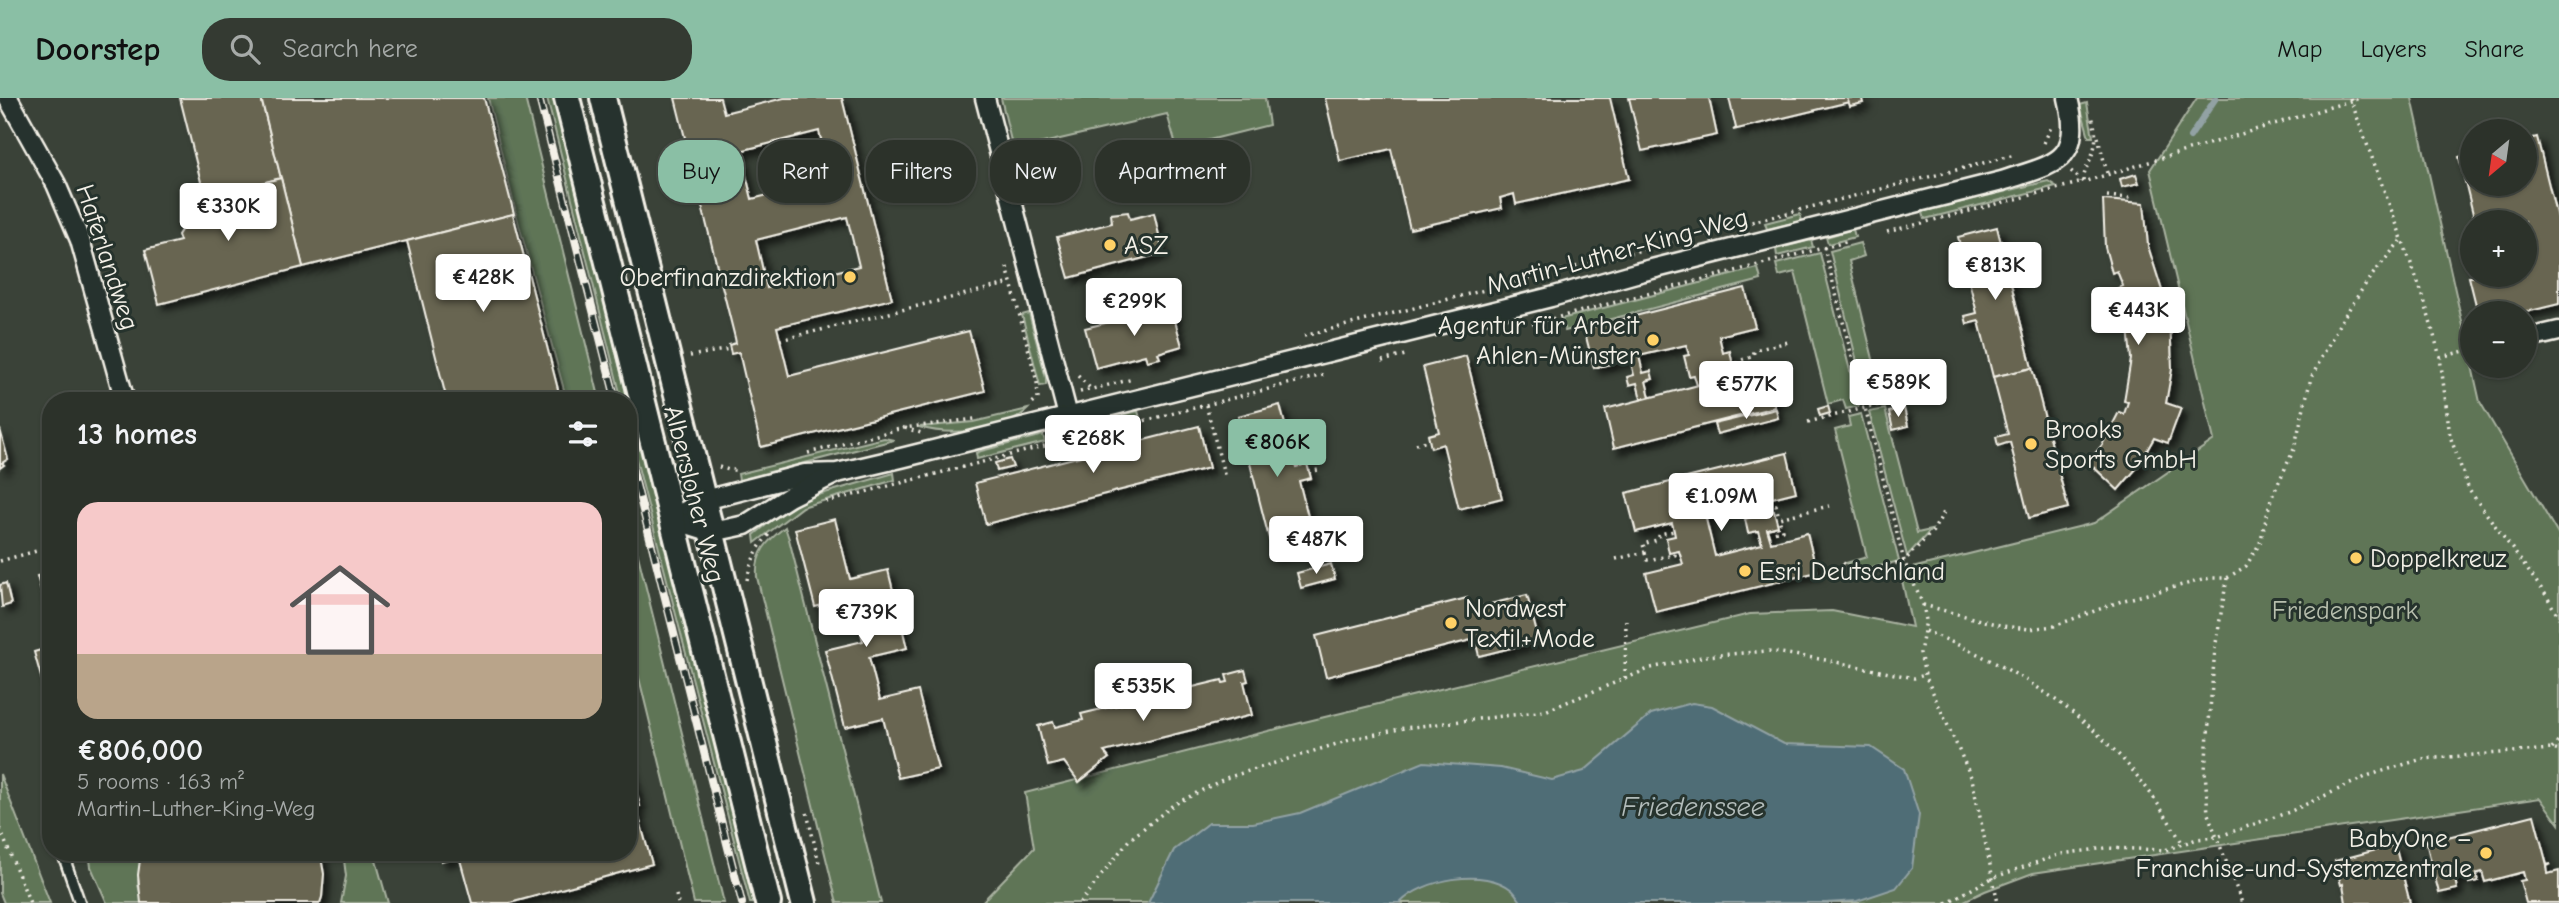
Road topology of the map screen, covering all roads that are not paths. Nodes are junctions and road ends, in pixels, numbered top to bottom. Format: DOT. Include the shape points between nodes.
graph roads {
  1 [pos="8,98"];
  2 [pos="567,98"];
  3 [pos="603,98"];
  4 [pos="985,98"];
  5 [pos="2068,98"];
  6 [pos="2559,331"];
  7 [pos="2537,336"];
  8 [pos="122,392"];
  9 [pos="1068,416"];
  10 [pos="837,473"];
  11 [pos="705,500"];
  12 [pos="671,519"];
  13 [pos="712,532"];
  14 [pos="65,861"];
  15 [pos="80,903"];
  16 [pos="768,903"];
  17 [pos="804,903"];
  1 -- 8 [label="street, Haferlandweg" via="56,184 80,240"];
  2 -- 12 [label="main road, Albersloher Weg"];
  3 -- 11 [label="main road, Albersloher Weg"];
  4 -- 9 [label="street"];
  5 -- 9 [label="street, Martin-Luther-King-Weg" via="2073,131 2065,153 2059,160 2002,181"];
  6 -- 7 [label="street"];
  9 -- 10 [label="street, Martin-Luther-King-Weg"];
  10 -- 11 [label="street, Martin-Luther-King-Weg" via="805,474"];
  10 -- 13 [label="street, Martin-Luther-King-Weg" via="745,524"];
  11 -- 12 [label="street, Martin-Luther-King-Weg"];
  11 -- 13 [label="main road, Albersloher Weg"];
  12 -- 13 [label="street"];
  12 -- 16 [label="main road, Albersloher Weg"];
  13 -- 17 [label="main road, Albersloher Weg"];
  14 -- 15 [label="lane"];
}
